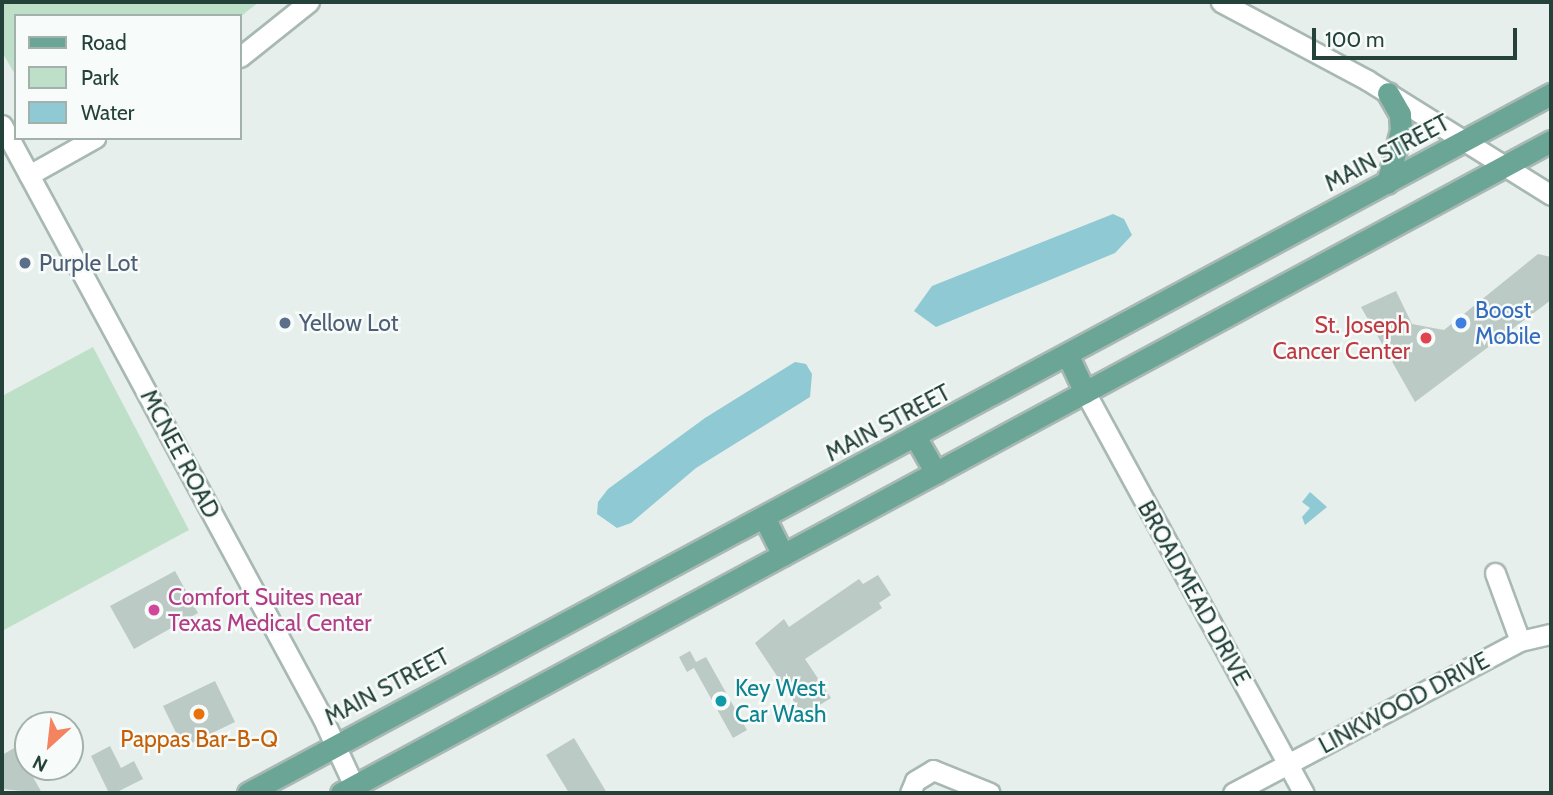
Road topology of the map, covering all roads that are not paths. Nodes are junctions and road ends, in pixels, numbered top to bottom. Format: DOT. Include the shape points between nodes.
graph roads {
  1 [pos="309,2"];
  2 [pos="1221,2"];
  3 [pos="242,55"];
  4 [pos="1388,93"];
  5 [pos="1551,94"];
  6 [pos="2,125"];
  7 [pos="91,140"];
  8 [pos="1464,141"];
  9 [pos="1551,141"];
  10 [pos="1506,165"];
  11 [pos="29,175"];
  12 [pos="1387,183"];
  13 [pos="1551,195"];
  14 [pos="1068,356"];
  15 [pos="1085,392"];
  16 [pos="916,438"];
  17 [pos="936,473"];
  18 [pos="765,519"];
  19 [pos="783,555"];
  20 [pos="1494,573"];
  21 [pos="1551,634"];
  22 [pos="1520,641"];
  23 [pos="334,745"];
  24 [pos="1289,765"];
  25 [pos="347,790"];
  26 [pos="248,793"];
  27 [pos="910,793"];
  28 [pos="990,793"];
  29 [pos="1233,793"];
  30 [pos="1304,793"];
  1 -- 3 [label="street"];
  2 -- 4 [label="street"];
  4 -- 8 [label="street"];
  4 -- 12 [label="main road" via="1400,114 1401,130"];
  5 -- 8 [label="main road, MAIN STREET"];
  6 -- 11 [label="street, MCNEE ROAD"];
  7 -- 11 [label="street"];
  8 -- 10 [label="street"];
  8 -- 12 [label="main road, MAIN STREET"];
  9 -- 10 [label="main road"];
  10 -- 13 [label="street"];
  10 -- 15 [label="main road"];
  11 -- 23 [label="street, MCNEE ROAD"];
  12 -- 14 [label="main road, MAIN STREET"];
  14 -- 15 [label="main road"];
  14 -- 16 [label="main road, MAIN STREET"];
  15 -- 17 [label="main road"];
  15 -- 24 [label="street, BROADMEAD DRIVE"];
  16 -- 17 [label="main road"];
  16 -- 18 [label="main road, MAIN STREET"];
  17 -- 19 [label="main road"];
  18 -- 19 [label="main road"];
  18 -- 23 [label="main road, MAIN STREET"];
  19 -- 25 [label="main road"];
  20 -- 22 [label="street"];
  21 -- 22 [label="street, LINKWOOD DRIVE"];
  22 -- 24 [label="street, LINKWOOD DRIVE"];
  23 -- 25 [label="street, MCNEE ROAD"];
  23 -- 26 [label="main road, MAIN STREET"];
  24 -- 29 [label="street, LINKWOOD DRIVE"];
  24 -- 30 [label="street, BROADMEAD DRIVE"];
  27 -- 28 [label="street" via="915,781 933,770"];
}
